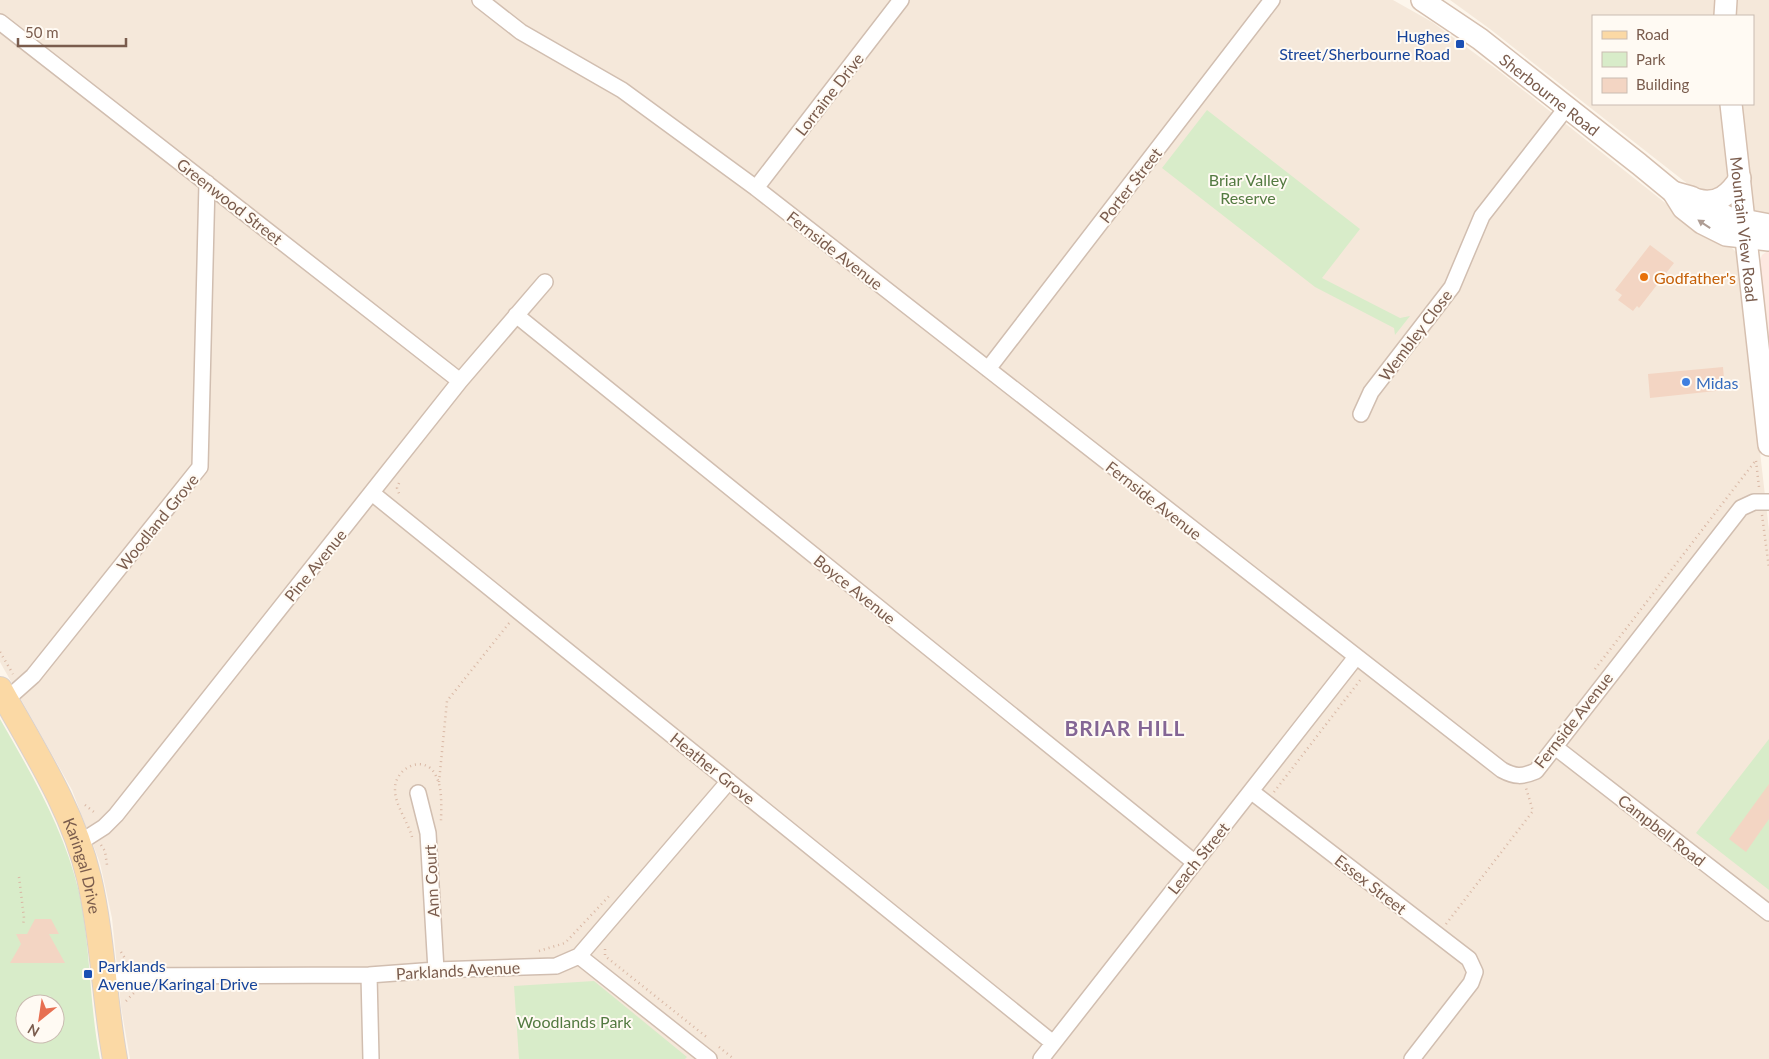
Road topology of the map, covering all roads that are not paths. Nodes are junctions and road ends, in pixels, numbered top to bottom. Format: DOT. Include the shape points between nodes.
graph roads {
  1 [pos="480,0"];
  2 [pos="901,0"];
  3 [pos="1272,0"];
  4 [pos="1422,0"];
  5 [pos="1726,0"];
  6 [pos="1725,15"];
  7 [pos="0,22"];
  8 [pos="1730,105"];
  9 [pos="1567,107"];
  10 [pos="1740,178"];
  11 [pos="207,183"];
  12 [pos="756,188"];
  13 [pos="1673,192"];
  14 [pos="1698,200"];
  15 [pos="1769,225"];
  16 [pos="1745,230"];
  17 [pos="1769,240"];
  18 [pos="545,282"];
  19 [pos="516,315"];
  20 [pos="988,369"];
  21 [pos="460,381"];
  22 [pos="1361,414"];
  23 [pos="1763,453"];
  24 [pos="372,493"];
  25 [pos="1769,502"];
  26 [pos="1351,663"];
  27 [pos="3,695"];
  28 [pos="1555,747"];
  29 [pos="729,781"];
  30 [pos="1252,792"];
  31 [pos="418,793"];
  32 [pos="79,843"];
  33 [pos="1194,862"];
  34 [pos="1769,913"];
  35 [pos="579,956"];
  36 [pos="436,970"];
  37 [pos="369,975"];
  38 [pos="104,976"];
  39 [pos="1053,1042"];
  40 [pos="114,1059"];
  41 [pos="371,1059"];
  42 [pos="709,1059"];
  43 [pos="1041,1059"];
  44 [pos="1412,1059"];
  1 -- 12 [label="street, Fernside Avenue" via="521,32 622,90"];
  2 -- 12 [label="street, Lorraine Drive"];
  3 -- 20 [label="street, Porter Street"];
  4 -- 9 [label="main road, Sherbourne Road" via="1474,34"];
  5 -- 6 [label="main road"];
  7 -- 11 [label="street, Greenwood Street"];
  8 -- 10 [label="main road, Mountain View Road"];
  9 -- 13 [label="main road, Sherbourne Road"];
  9 -- 22 [label="street, Wembley Close" via="1482,216 1452,287 1371,392"];
  10 -- 14 [label="main road" via="1723,198 1712,202"];
  10 -- 16 [label="main road, Mountain View Road"];
  11 -- 21 [label="street, Greenwood Street"];
  11 -- 27 [label="street, Woodland Grove" via="200,467 33,676"];
  12 -- 20 [label="street, Fernside Avenue"];
  13 -- 14 [label="main road, Sherbourne Road"];
  16 -- 13 [label="main road, Sherbourne Road, one-way" via="1726,235 1709,228 1683,208"];
  14 -- 16 [label="main road, Sherbourne Road"];
  15 -- 16 [label="main road, Sherbourne Road"];
  16 -- 17 [label="main road, Sherbourne Road"];
  16 -- 23 [label="main road, Mountain View Road"];
  18 -- 19 [label="street, Pine Avenue"];
  19 -- 21 [label="street, Pine Avenue"];
  19 -- 33 [label="street, Boyce Avenue"];
  20 -- 26 [label="street, Fernside Avenue"];
  21 -- 24 [label="street, Pine Avenue"];
  24 -- 29 [label="street, Heather Grove"];
  24 -- 32 [label="street, Pine Avenue" via="116,815"];
  25 -- 28 [label="street, Fernside Avenue" via="1754,502 1741,508"];
  26 -- 28 [label="street, Fernside Avenue" via="1512,776 1536,771"];
  26 -- 30 [label="street, Leach Street"];
  27 -- 32 [label="main road, Karingal Drive" via="66,810"];
  28 -- 34 [label="street, Campbell Road"];
  29 -- 35 [label="street, Parklands Avenue"];
  29 -- 39 [label="street, Heather Grove"];
  30 -- 33 [label="street, Leach Street"];
  30 -- 44 [label="street, Essex Street" via="1469,959 1475,972 1471,984"];
  31 -- 36 [label="street, Ann Court" via="428,833"];
  32 -- 38 [label="main road, Karingal Drive" via="94,900"];
  33 -- 39 [label="street, Leach Street"];
  35 -- 36 [label="street, Parklands Avenue" via="556,966"];
  35 -- 42 [label="street"];
  36 -- 37 [label="street, Parklands Avenue"];
  37 -- 38 [label="street, Parklands Avenue"];
  37 -- 41 [label="street"];
  38 -- 40 [label="main road, Karingal Drive"];
  39 -- 43 [label="street, Leach Street"];
}
